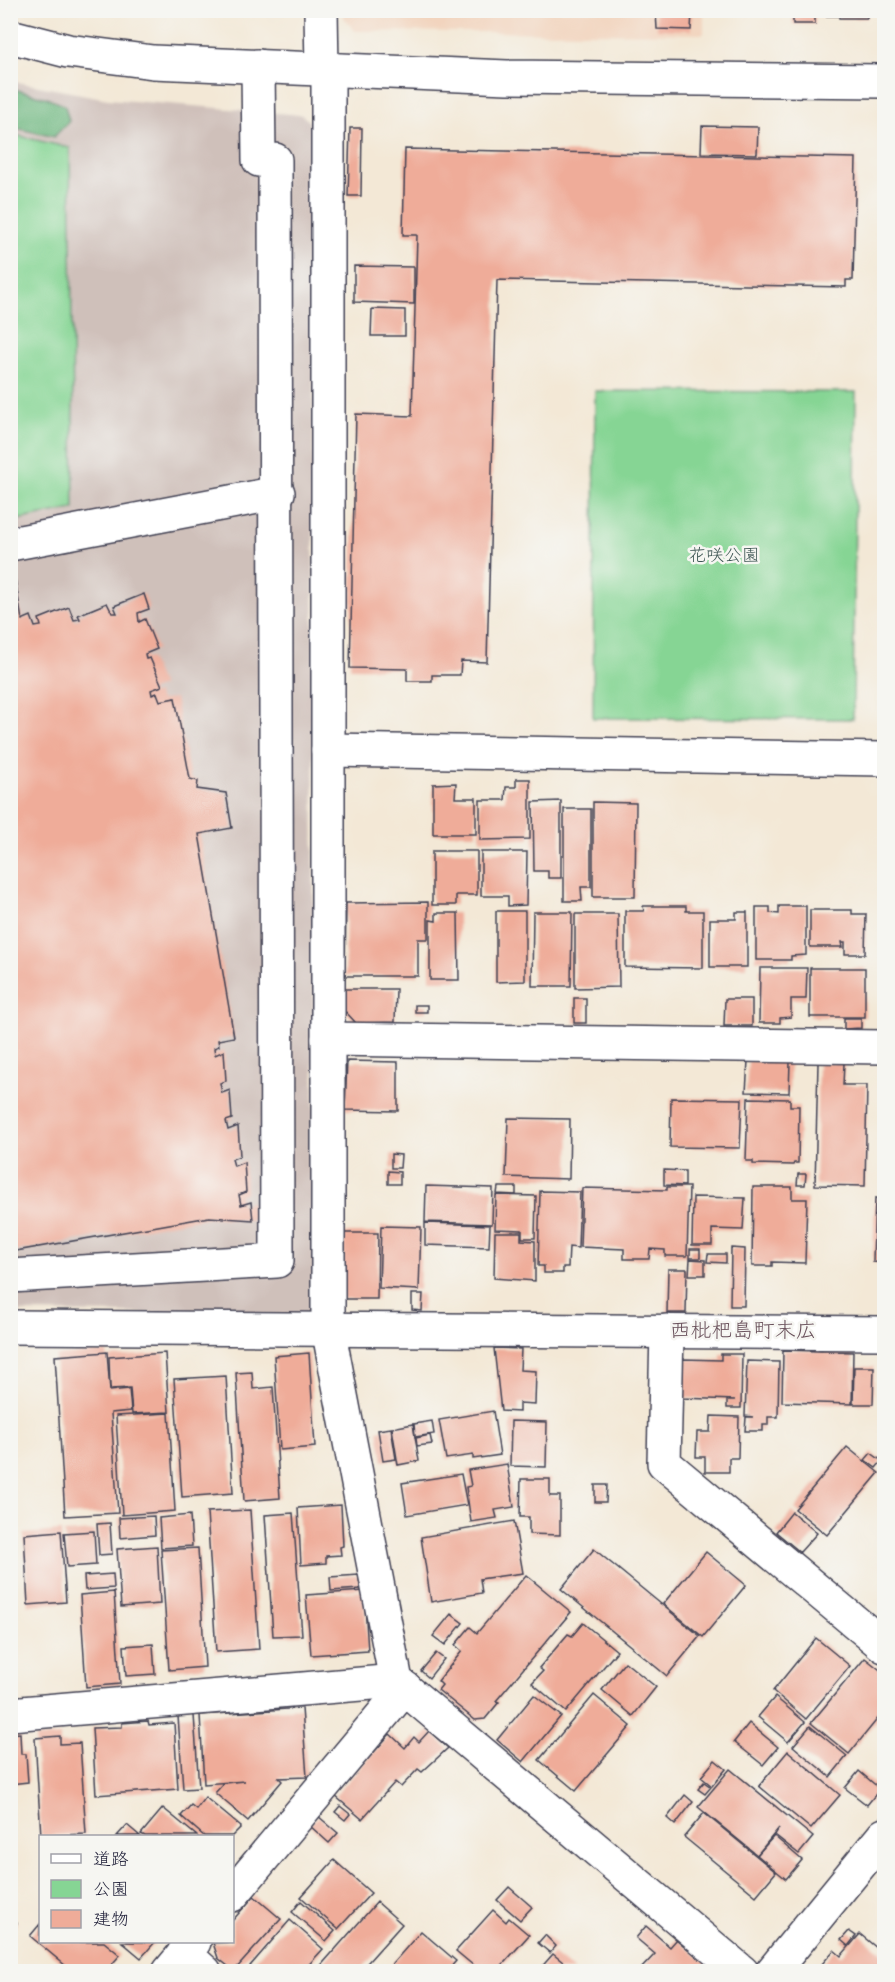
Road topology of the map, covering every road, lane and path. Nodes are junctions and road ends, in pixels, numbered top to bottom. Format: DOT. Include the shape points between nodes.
graph roads {
  1 [pos="321,10"];
  2 [pos="10,36"];
  3 [pos="258,66"];
  4 [pos="325,70"];
  5 [pos="885,81"];
  6 [pos="278,493"];
  7 [pos="10,544"];
  8 [pos="328,750"];
  9 [pos="885,759"];
  10 [pos="328,1039"];
  11 [pos="885,1047"];
  12 [pos="10,1276"];
  13 [pos="10,1327"];
  14 [pos="328,1328"];
  15 [pos="667,1331"];
  16 [pos="885,1333"];
  17 [pos="885,1646"];
  18 [pos="401,1684"];
  19 [pos="10,1714"];
  20 [pos="885,1835"];
  21 [pos="234,1893"];
  22 [pos="742,1971"];
  23 [pos="772,1971"];
  1 -- 4 [label="street"];
  2 -- 3 [label="street" via="68,51 153,62"];
  3 -- 4 [label="street"];
  3 -- 6 [label="street" via="259,160 275,160"];
  4 -- 5 [label="street" via="507,77"];
  4 -- 8 [label="street"];
  6 -- 7 [label="street"];
  6 -- 12 [label="street" via="277,1261"];
  8 -- 9 [label="street"];
  8 -- 10 [label="street"];
  10 -- 11 [label="street"];
  10 -- 14 [label="street"];
  13 -- 14 [label="street"];
  14 -- 15 [label="street"];
  14 -- 18 [label="street"];
  15 -- 16 [label="street"];
  15 -- 17 [label="street" via="664,1463"];
  18 -- 19 [label="street"];
  18 -- 21 [label="street"];
  18 -- 22 [label="street"];
  20 -- 23 [label="street"];
}
